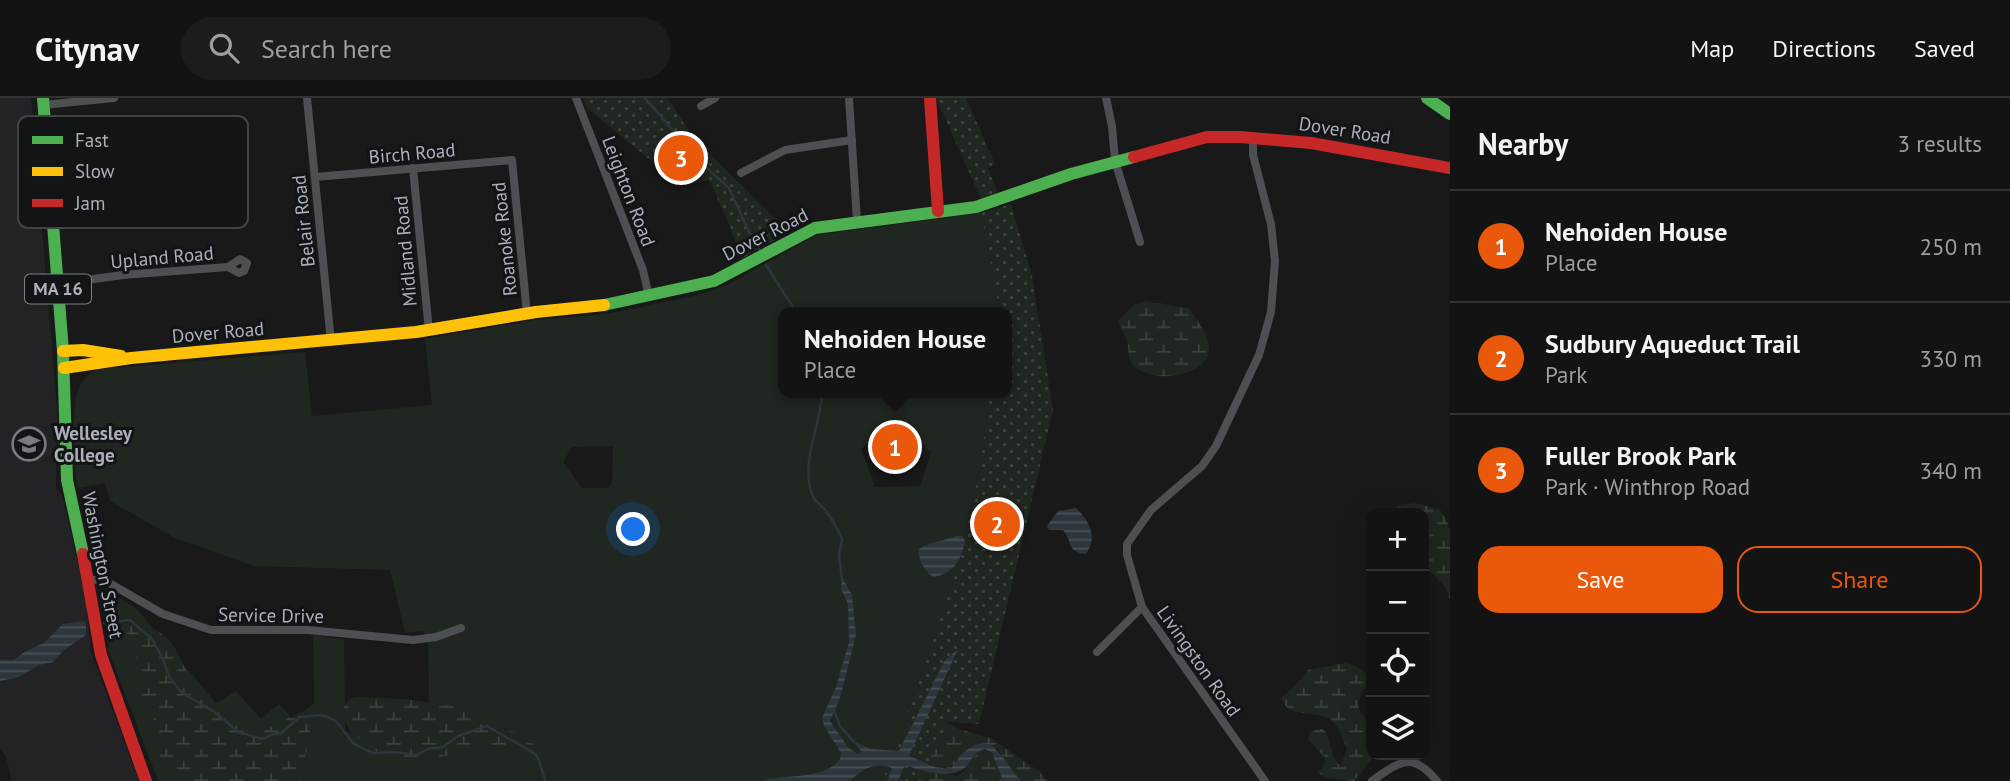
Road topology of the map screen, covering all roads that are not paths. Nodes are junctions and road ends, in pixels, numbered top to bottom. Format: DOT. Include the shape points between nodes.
graph roads {
  1 [pos="114,98"];
  2 [pos="307,98"];
  3 [pos="576,98"];
  4 [pos="715,98"];
  5 [pos="849,98"];
  6 [pos="930,98"];
  7 [pos="1105,98"];
  8 [pos="1430,99"];
  9 [pos="43,102"];
  10 [pos="701,106"];
  11 [pos="1450,114"];
  12 [pos="1253,138"];
  13 [pos="852,139"];
  14 [pos="512,160"];
  15 [pos="1115,161"];
  16 [pos="1450,168"];
  17 [pos="414,169"];
  18 [pos="741,173"];
  19 [pos="315,177"];
  20 [pos="938,211"];
  21 [pos="857,221"];
  22 [pos="53,228"];
  23 [pos="1140,242"];
  24 [pos="228,267"];
  25 [pos="57,284"];
  26 [pos="649,297"];
  27 [pos="527,314"];
  28 [pos="429,331"];
  29 [pos="331,342"];
  30 [pos="63,351"];
  31 [pos="131,358"];
  32 [pos="64,368"];
  33 [pos="89,580"];
  34 [pos="1142,607"];
  35 [pos="461,628"];
  36 [pos="1097,652"];
  37 [pos="146,781"];
  38 [pos="1265,781"];
  39 [pos="1372,781"];
  40 [pos="1437,781"];
  1 -- 9 [label="street"];
  2 -- 19 [label="street, Belair Road"];
  3 -- 26 [label="street, Leighton Road" via="643,270"];
  4 -- 10 [label="street"];
  5 -- 13 [label="street"];
  6 -- 20 [label="street"];
  7 -- 15 [label="street"];
  8 -- 11 [label="street"];
  12 -- 15 [label="street, Dover Road" via="1197,138"];
  12 -- 16 [label="street, Dover Road" via="1350,148"];
  12 -- 34 [label="street, Livingston Road" via="1273,242 1273,298 1267,327 1259,355 1216,446 1202,466 1151,510 1127,544 1129,570"];
  13 -- 18 [label="street" via="786,150"];
  13 -- 21 [label="street"];
  14 -- 17 [label="street, Birch Road"];
  14 -- 27 [label="street, Roanoke Road"];
  15 -- 20 [label="street, Dover Road" via="985,204"];
  15 -- 23 [label="street"];
  17 -- 19 [label="street, Birch Road"];
  17 -- 28 [label="street, Midland Road"];
  19 -- 29 [label="street, Belair Road"];
  20 -- 21 [label="street, Dover Road"];
  21 -- 26 [label="street, Dover Road" via="809,230 720,279"];
  22 -- 25 [label="street, Washington Street / MA 16"];
  24 -- 25 [label="street, Upland Road"];
  25 -- 30 [label="street, Washington Street / MA 16"];
  26 -- 27 [label="street, Dover Road"];
  27 -- 28 [label="street, Dover Road"];
  28 -- 29 [label="street, Dover Road"];
  29 -- 31 [label="street, Dover Road"];
  30 -- 31 [label="street, Dover Road"];
  30 -- 32 [label="street, Washington Street / MA 16"];
  31 -- 32 [label="street, Dover Road"];
  32 -- 33 [label="street, Washington Street / MA 16" via="67,480"];
  33 -- 35 [label="street, Service Drive" via="104,580 163,614 211,630 308,630 417,640"];
  33 -- 37 [label="street, Washington Street / MA 16" via="102,660"];
  34 -- 36 [label="street"];
  34 -- 38 [label="street, Livingston Road"];
  39 -- 40 [label="street" via="1388,769 1415,762"];
}
